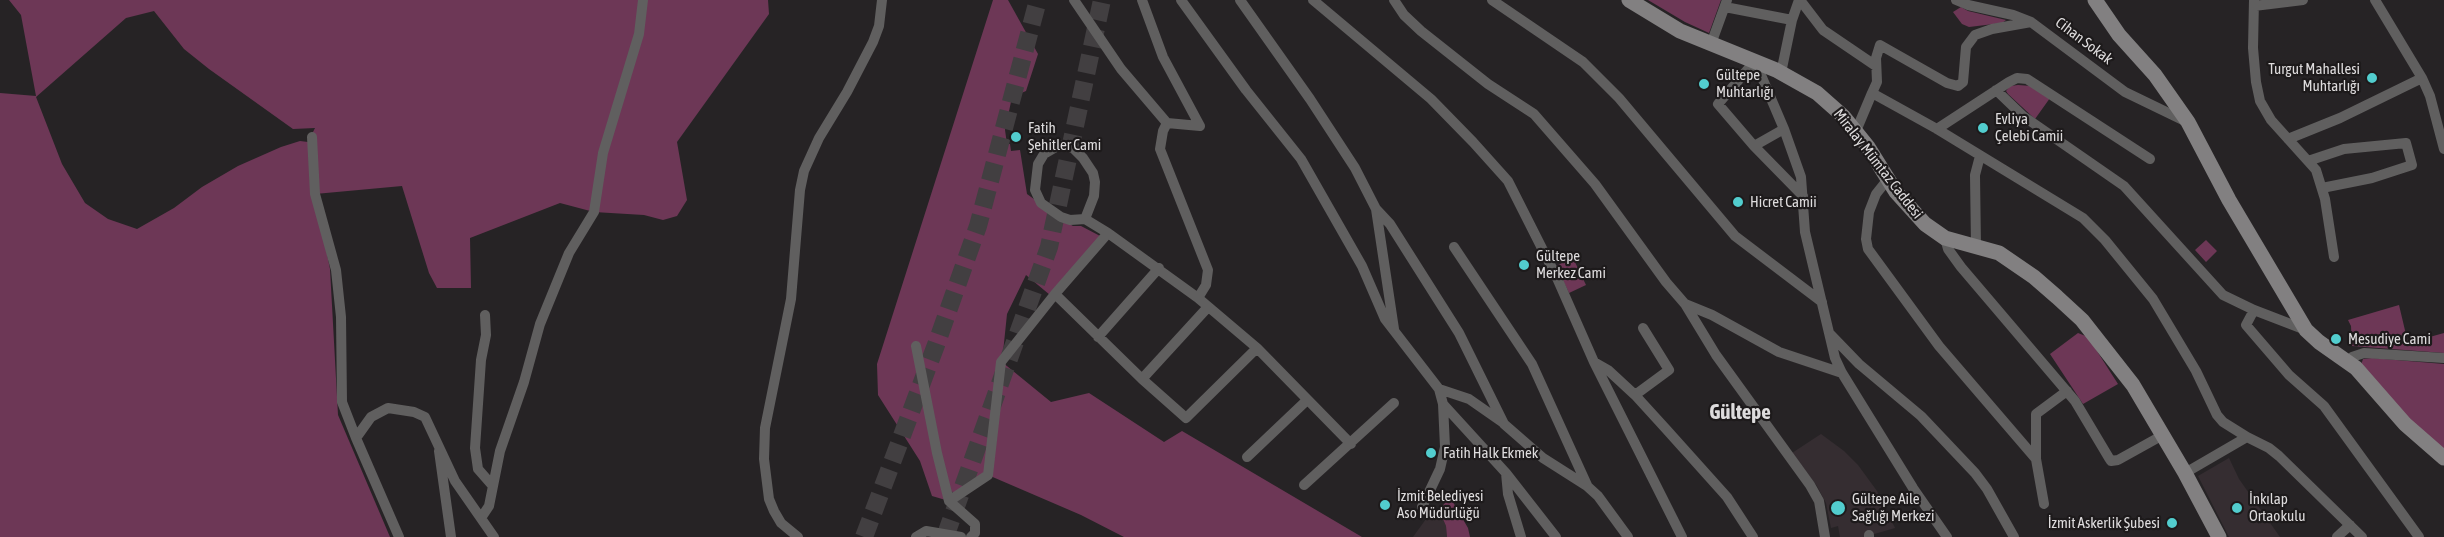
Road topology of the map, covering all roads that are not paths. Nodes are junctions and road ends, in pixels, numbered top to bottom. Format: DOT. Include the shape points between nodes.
graph roads {
  1 [pos="643,0"];
  2 [pos="882,0"];
  3 [pos="1074,0"];
  4 [pos="1142,0"];
  5 [pos="1181,0"];
  6 [pos="1240,0"];
  7 [pos="1313,0"];
  8 [pos="1394,0"];
  9 [pos="1492,0"];
  10 [pos="1629,0"];
  11 [pos="1800,0"];
  12 [pos="1956,0"];
  13 [pos="2095,0"];
  14 [pos="2303,0"];
  15 [pos="2375,0"];
  16 [pos="1726,3"];
  17 [pos="2254,3"];
  18 [pos="1792,20"];
  19 [pos="2031,22"];
  20 [pos="1710,44"];
  21 [pos="1755,61"];
  22 [pos="1876,66"];
  23 [pos="1781,73"];
  24 [pos="2422,78"];
  25 [pos="1996,90"];
  26 [pos="1872,93"];
  27 [pos="2188,122"];
  28 [pos="1167,123"];
  29 [pos="1784,129"];
  30 [pos="1937,129"];
  31 [pos="1856,131"];
  32 [pos="312,136"];
  33 [pos="2288,139"];
  34 [pos="1754,146"];
  35 [pos="2444,149"];
  36 [pos="1980,156"];
  37 [pos="2150,159"];
  38 [pos="2308,161"];
  39 [pos="1887,179"];
  40 [pos="2322,188"];
  41 [pos="1803,196"];
  42 [pos="1376,209"];
  43 [pos="1085,219"];
  44 [pos="1108,233"];
  45 [pos="1945,238"];
  46 [pos="1454,247"];
  47 [pos="1976,247"];
  48 [pos="2334,257"];
  49 [pos="1158,268"];
  50 [pos="1055,294"];
  51 [pos="1198,298"];
  52 [pos="1822,302"];
  53 [pos="1685,304"];
  54 [pos="1208,307"];
  55 [pos="2254,310"];
  56 [pos="484,315"];
  57 [pos="1643,328"];
  58 [pos="2306,330"];
  59 [pos="1395,333"];
  60 [pos="1829,333"];
  61 [pos="1098,337"];
  62 [pos="916,346"];
  63 [pos="1257,348"];
  64 [pos="2444,358"];
  65 [pos="1594,362"];
  66 [pos="2348,362"];
  67 [pos="1842,373"];
  68 [pos="1142,379"];
  69 [pos="1439,389"];
  70 [pos="2067,391"];
  71 [pos="1635,395"];
  72 [pos="1307,400"];
  73 [pos="1394,403"];
  74 [pos="1443,404"];
  75 [pos="1504,424"];
  76 [pos="2163,435"];
  77 [pos="2247,437"];
  78 [pos="356,438"];
  79 [pos="438,443"];
  80 [pos="1351,444"];
  81 [pos="1247,457"];
  82 [pos="2444,458"];
  83 [pos="2036,459"];
  84 [pos="1506,473"];
  85 [pos="2185,473"];
  86 [pos="492,485"];
  87 [pos="1304,485"];
  88 [pos="1587,486"];
  89 [pos="949,501"];
  90 [pos="2044,504"];
  91 [pos="1422,507"];
  92 [pos="481,518"];
  93 [pos="2350,525"];
  94 [pos="399,537"];
  95 [pos="451,537"];
  96 [pos="494,537"];
  97 [pos="798,537"];
  98 [pos="916,537"];
  99 [pos="961,537"];
  100 [pos="971,537"];
  101 [pos="1521,537"];
  102 [pos="1556,537"];
  103 [pos="1628,537"];
  104 [pos="1682,537"];
  105 [pos="1753,537"];
  106 [pos="1824,537"];
  107 [pos="1947,537"];
  108 [pos="2014,537"];
  109 [pos="2219,537"];
  110 [pos="2337,537"];
  111 [pos="2362,537"];
  112 [pos="2419,537"];
  1 -- 86 [label="street" via="639,34 603,153 594,212 575,240 540,324"];
  2 -- 97 [label="street" via="873,42 819,138 800,190 791,299 765,428 764,459 774,511"];
  3 -- 28 [label="street" via="1121,69"];
  4 -- 28 [label="street" via="1163,57 1200,126"];
  5 -- 59 [label="street" via="1301,159"];
  6 -- 42 [label="street" via="1355,168"];
  7 -- 65 [label="street" via="1415,84 1508,181"];
  8 -- 53 [label="street" via="1421,31 1488,84 1534,114 1595,184"];
  9 -- 52 [label="street" via="1583,62 1619,98 1735,237"];
  10 -- 20 [label="main road, Miralay Mümtaz Caddesi" via="1665,23"];
  11 -- 18 [label="street"];
  11 -- 22 [label="street" via="1823,30"];
  12 -- 19 [label="street, Cihan Sokak"];
  13 -- 27 [label="main road"];
  14 -- 17 [label="street"];
  15 -- 24 [label="street"];
  16 -- 18 [label="street"];
  16 -- 20 [label="street"];
  17 -- 33 [label="street" via="2253,48 2260,101"];
  18 -- 23 [label="street"];
  19 -- 22 [label="street" via="1975,35 1966,47 1963,81 1958,86 1880,45"];
  19 -- 27 [label="street, Cihan Sokak" via="2126,92"];
  20 -- 21 [label="main road, Miralay Mümtaz Caddesi"];
  21 -- 23 [label="main road, Miralay Mümtaz Caddesi"];
  21 -- 29 [label="street"];
  21 -- 34 [label="street" via="1718,104"];
  22 -- 26 [label="street" via="1877,82"];
  23 -- 31 [label="main road, Miralay Mümtaz Caddesi" via="1828,101"];
  24 -- 33 [label="street"];
  24 -- 35 [label="street"];
  25 -- 30 [label="street"];
  25 -- 37 [label="street" via="2017,78 2032,81"];
  25 -- 55 [label="street" via="2024,116 2124,186 2223,295"];
  26 -- 30 [label="street"];
  26 -- 31 [label="street"];
  27 -- 58 [label="main road"];
  28 -- 51 [label="street" via="1160,149 1208,270 1206,285"];
  29 -- 34 [label="street"];
  29 -- 41 [label="street" via="1801,177"];
  30 -- 36 [label="street"];
  31 -- 39 [label="main road, Miralay Mümtaz Caddesi"];
  32 -- 78 [label="street" via="315,194 337,282 342,402"];
  33 -- 38 [label="street"];
  34 -- 41 [label="street"];
  36 -- 47 [label="street" via="1975,174"];
  36 -- 77 [label="street" via="2074,212 2105,240 2153,299 2217,415"];
  38 -- 40 [label="street"];
  38 -- 40 [label="street" via="2344,149 2406,142 2412,165"];
  39 -- 45 [label="main road, Miralay Mümtaz Caddesi" via="1925,224"];
  39 -- 83 [label="street" via="1869,212 1868,249 1939,346"];
  40 -- 48 [label="street"];
  41 -- 52 [label="street" via="1803,222"];
  42 -- 59 [label="street"];
  42 -- 75 [label="street" via="1392,227 1459,333"];
  43 -- 43 [label="street" via="1094,196 1093,173 1073,148 1061,145 1044,154 1038,164 1037,196 1061,217"];
  43 -- 44 [label="street"];
  44 -- 49 [label="street"];
  44 -- 50 [label="street"];
  45 -- 47 [label="main road, Miralay Mümtaz Caddesi"];
  45 -- 70 [label="street" via="1961,267"];
  46 -- 88 [label="street" via="1532,364"];
  47 -- 76 [label="main road, Miralay Mümtaz Caddesi" via="1999,254 2021,268 2082,320 2133,385"];
  49 -- 51 [label="street"];
  49 -- 61 [label="street"];
  50 -- 61 [label="street"];
  50 -- 89 [label="street" via="1001,362 988,475"];
  51 -- 54 [label="street"];
  52 -- 60 [label="street"];
  53 -- 67 [label="street" via="1779,352"];
  53 -- 106 [label="street" via="1716,355 1810,485 1819,501"];
  54 -- 63 [label="street"];
  54 -- 68 [label="street"];
  55 -- 58 [label="street"];
  55 -- 112 [label="street" via="2246,325 2289,375 2324,406"];
  56 -- 86 [label="street" via="486,335 476,455 478,469"];
  57 -- 71 [label="street" via="1670,370"];
  58 -- 66 [label="main road"];
  59 -- 69 [label="street"];
  60 -- 67 [label="street"];
  60 -- 108 [label="street" via="1921,416 1975,473"];
  61 -- 68 [label="street"];
  62 -- 89 [label="street"];
  63 -- 68 [label="street" via="1186,418"];
  63 -- 72 [label="street"];
  64 -- 66 [label="street" via="2364,353"];
  65 -- 71 [label="street"];
  65 -- 104 [label="street"];
  66 -- 82 [label="main road" via="2405,424"];
  67 -- 107 [label="street"];
  69 -- 74 [label="street"];
  69 -- 75 [label="street" via="1469,399"];
  70 -- 76 [label="street" via="2111,461"];
  70 -- 83 [label="street" via="2036,414"];
  71 -- 105 [label="street" via="1727,497"];
  72 -- 80 [label="street"];
  72 -- 81 [label="street"];
  73 -- 80 [label="street"];
  74 -- 84 [label="street"];
  74 -- 91 [label="street" via="1443,458"];
  75 -- 88 [label="street" via="1543,458"];
  76 -- 85 [label="main road, Miralay Mümtaz Caddesi"];
  77 -- 85 [label="street"];
  77 -- 93 [label="street" via="2274,452"];
  78 -- 79 [label="street" via="371,417 382,409 395,408 425,417"];
  78 -- 94 [label="street"];
  79 -- 92 [label="street" via="455,481"];
  79 -- 95 [label="street"];
  80 -- 87 [label="street"];
  83 -- 90 [label="street"];
  84 -- 101 [label="street" via="1509,500"];
  84 -- 102 [label="street"];
  85 -- 109 [label="main road, Miralay Mümtaz Caddesi"];
  86 -- 92 [label="street" via="489,506"];
  88 -- 103 [label="street"];
  89 -- 100 [label="street" via="975,524"];
  92 -- 96 [label="street"];
  93 -- 110 [label="street"];
  93 -- 111 [label="street"];
  98 -- 99 [label="street" via="926,531"];
}
